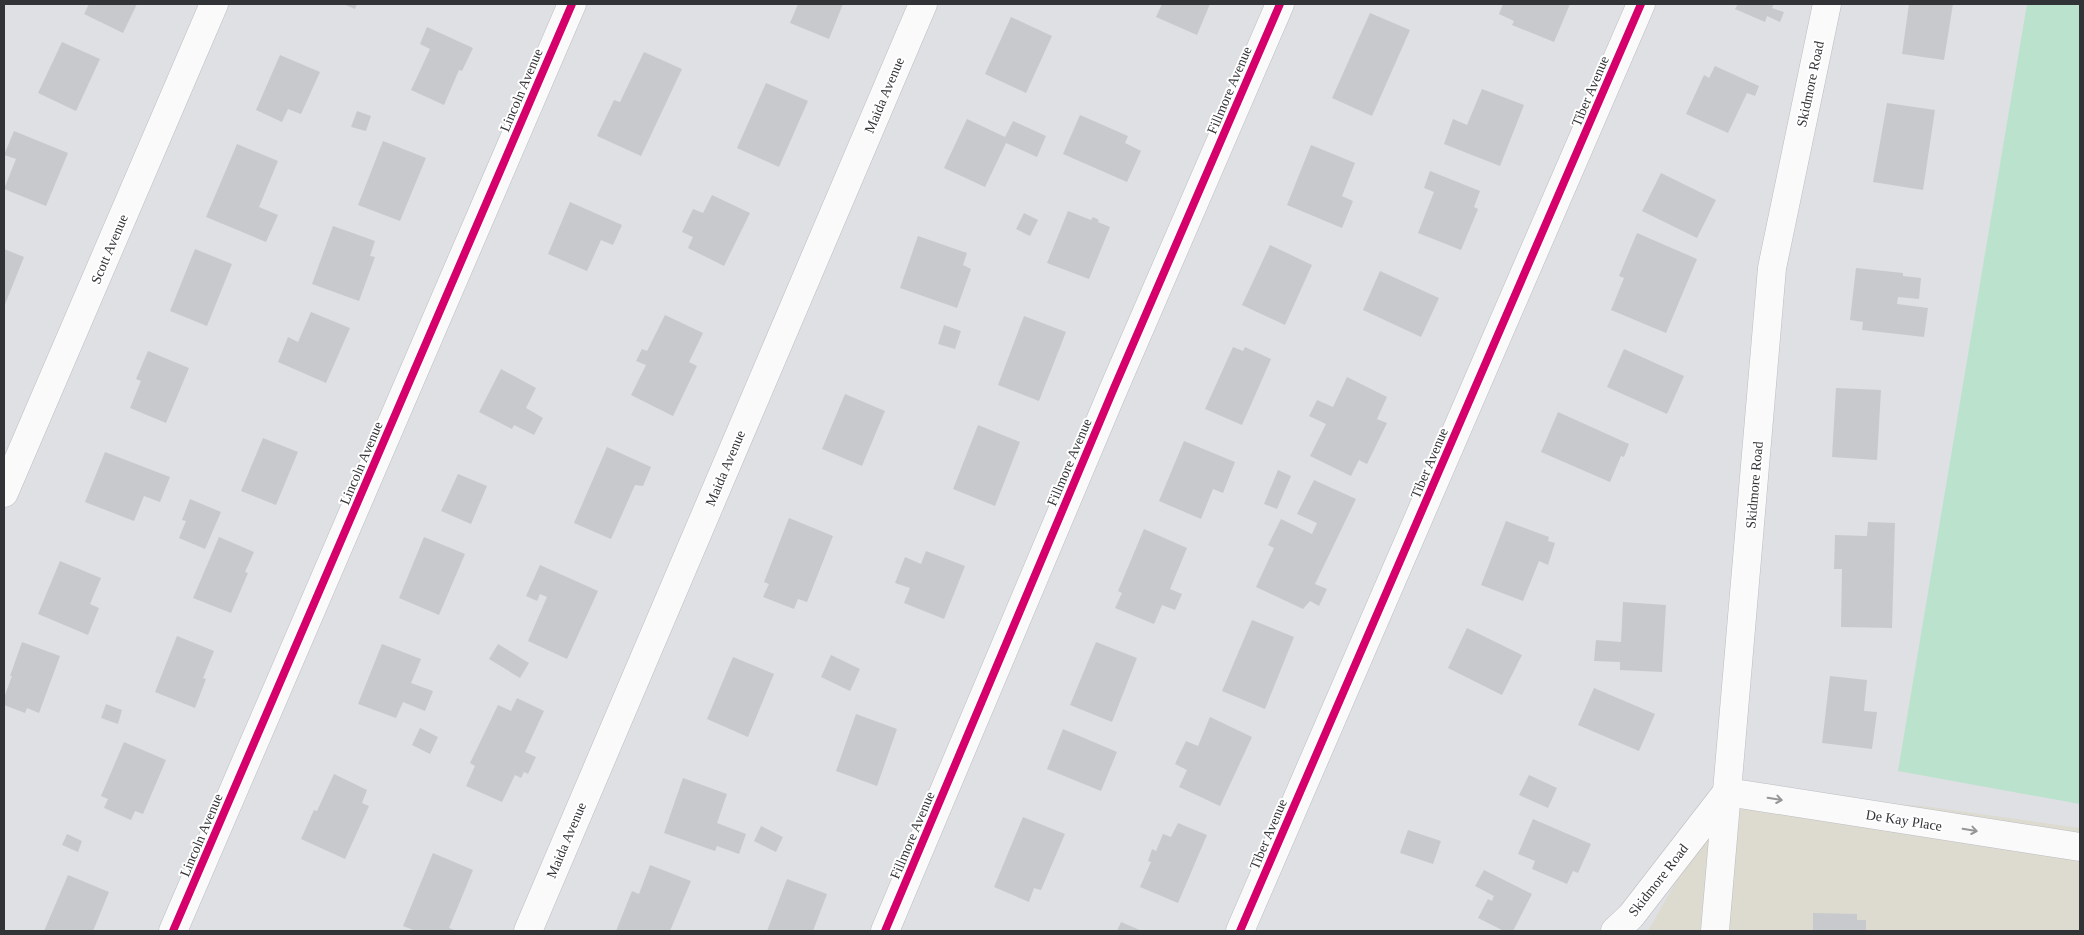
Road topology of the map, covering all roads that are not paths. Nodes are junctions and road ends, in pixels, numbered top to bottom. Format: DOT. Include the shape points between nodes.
graph roads {
  1 [pos="214,4"];
  2 [pos="572,4"];
  3 [pos="923,4"];
  4 [pos="1280,4"];
  5 [pos="1641,4"];
  6 [pos="1826,4"];
  7 [pos="4,493"];
  8 [pos="1727,792"];
  9 [pos="2080,847"];
  10 [pos="173,931"];
  11 [pos="528,931"];
  12 [pos="885,931"];
  13 [pos="1240,931"];
  14 [pos="1615,931"];
  15 [pos="1716,931"];
  1 -- 7 [label="street, Scott Avenue"];
  2 -- 10 [label="street, Lincoln Avenue"];
  3 -- 11 [label="street, Maida Avenue"];
  4 -- 12 [label="street, Fillmore Avenue"];
  5 -- 13 [label="street, Tiber Avenue"];
  6 -- 8 [label="street, Skidmore Road" via="1772,268"];
  8 -- 9 [label="street, De Kay Place, one-way"];
  8 -- 14 [label="street, Skidmore Road" via="1631,916"];
  8 -- 15 [label="street"];
}
